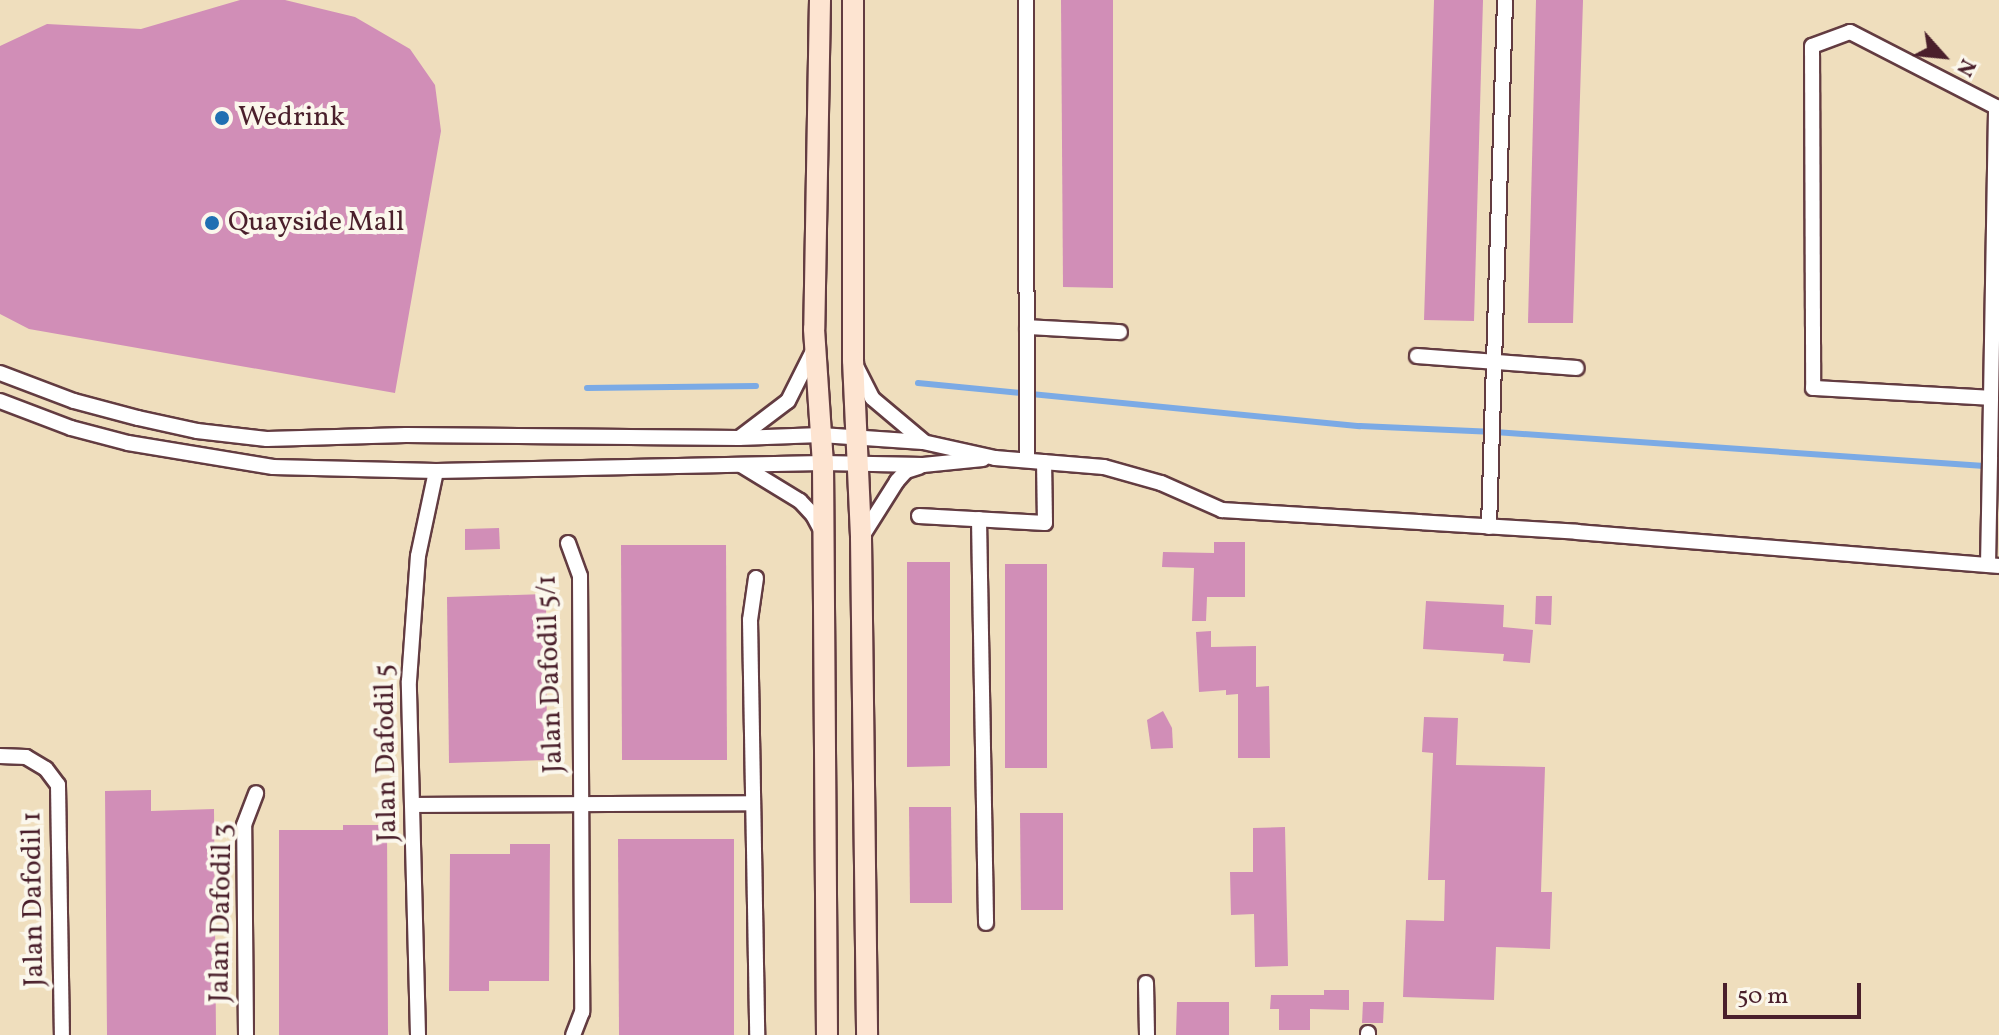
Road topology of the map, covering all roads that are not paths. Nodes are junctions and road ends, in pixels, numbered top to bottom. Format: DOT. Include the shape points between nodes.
graph roads {
  1 [pos="820,0"];
  2 [pos="853,0"];
  3 [pos="1026,0"];
  4 [pos="1505,0"];
  5 [pos="1027,327"];
  6 [pos="814,329"];
  7 [pos="1120,332"];
  8 [pos="1417,356"];
  9 [pos="853,360"];
  10 [pos="1493,362"];
  11 [pos="1577,368"];
  12 [pos="0,373"];
  13 [pos="1991,398"];
  14 [pos="0,401"];
  15 [pos="821,435"];
  16 [pos="855,437"];
  17 [pos="739,438"];
  18 [pos="923,442"];
  19 [pos="995,458"];
  20 [pos="1027,460"];
  21 [pos="1044,462"];
  22 [pos="823,463"];
  23 [pos="857,464"];
  24 [pos="741,465"];
  25 [pos="923,465"];
  26 [pos="436,471"];
  27 [pos="919,516"];
  28 [pos="979,519"];
  29 [pos="1489,527"];
  30 [pos="822,533"];
  31 [pos="861,538"];
  32 [pos="568,543"];
  33 [pos="1994,566"];
  34 [pos="756,578"];
  35 [pos="0,756"];
  36 [pos="256,793"];
  37 [pos="581,803"];
  38 [pos="752,803"];
  39 [pos="414,805"];
  40 [pos="986,923"];
  41 [pos="1146,983"];
  42 [pos="62,1035"];
  43 [pos="246,1035"];
  44 [pos="418,1035"];
  45 [pos="573,1035"];
  46 [pos="757,1035"];
  47 [pos="827,1035"];
  48 [pos="867,1035"];
  49 [pos="1147,1035"];
  1 -- 6 [label="street"];
  2 -- 9 [label="street"];
  3 -- 5 [label="street"];
  4 -- 10 [label="street"];
  5 -- 7 [label="street"];
  5 -- 20 [label="street"];
  6 -- 15 [label="street"];
  6 -- 17 [label="street" via="811,361 788,401"];
  8 -- 10 [label="street"];
  9 -- 16 [label="street"];
  9 -- 18 [label="street" via="872,398"];
  10 -- 11 [label="street"];
  10 -- 29 [label="street"];
  12 -- 17 [label="street" via="138,418 267,439"];
  13 -- 13 [label="street" via="1996,107 1850,32 1812,46 1813,388"];
  13 -- 33 [label="street"];
  14 -- 26 [label="street" via="71,428 192,456 273,467"];
  15 -- 16 [label="street"];
  15 -- 17 [label="street"];
  15 -- 22 [label="street"];
  16 -- 18 [label="street"];
  16 -- 23 [label="street"];
  18 -- 19 [label="street"];
  19 -- 20 [label="street"];
  19 -- 25 [label="street"];
  20 -- 21 [label="street"];
  21 -- 28 [label="street" via="1045,523"];
  21 -- 29 [label="street" via="1104,467 1161,483 1222,510"];
  22 -- 23 [label="street"];
  22 -- 24 [label="street"];
  22 -- 30 [label="street"];
  23 -- 25 [label="street"];
  23 -- 31 [label="street"];
  24 -- 26 [label="street"];
  24 -- 30 [label="street" via="800,501"];
  25 -- 31 [label="street" via="897,481"];
  26 -- 39 [label="street, Jalan Dafodil 5" via="418,556 409,681"];
  27 -- 28 [label="street"];
  28 -- 40 [label="street"];
  29 -- 33 [label="street"];
  30 -- 47 [label="street"];
  31 -- 48 [label="street"];
  32 -- 37 [label="street, Jalan Dafodil 5/1" via="580,576"];
  34 -- 38 [label="street" via="750,620"];
  35 -- 42 [label="street, Jalan Dafodil 1" via="26,757 46,769 58,785"];
  36 -- 43 [label="street, Jalan Dafodil 3" via="244,825"];
  37 -- 38 [label="street"];
  37 -- 39 [label="street"];
  37 -- 45 [label="street, Jalan Dafodil 5/1" via="582,1012"];
  38 -- 46 [label="street"];
  39 -- 44 [label="street, Jalan Dafodil 5"];
  41 -- 49 [label="street"];
}
